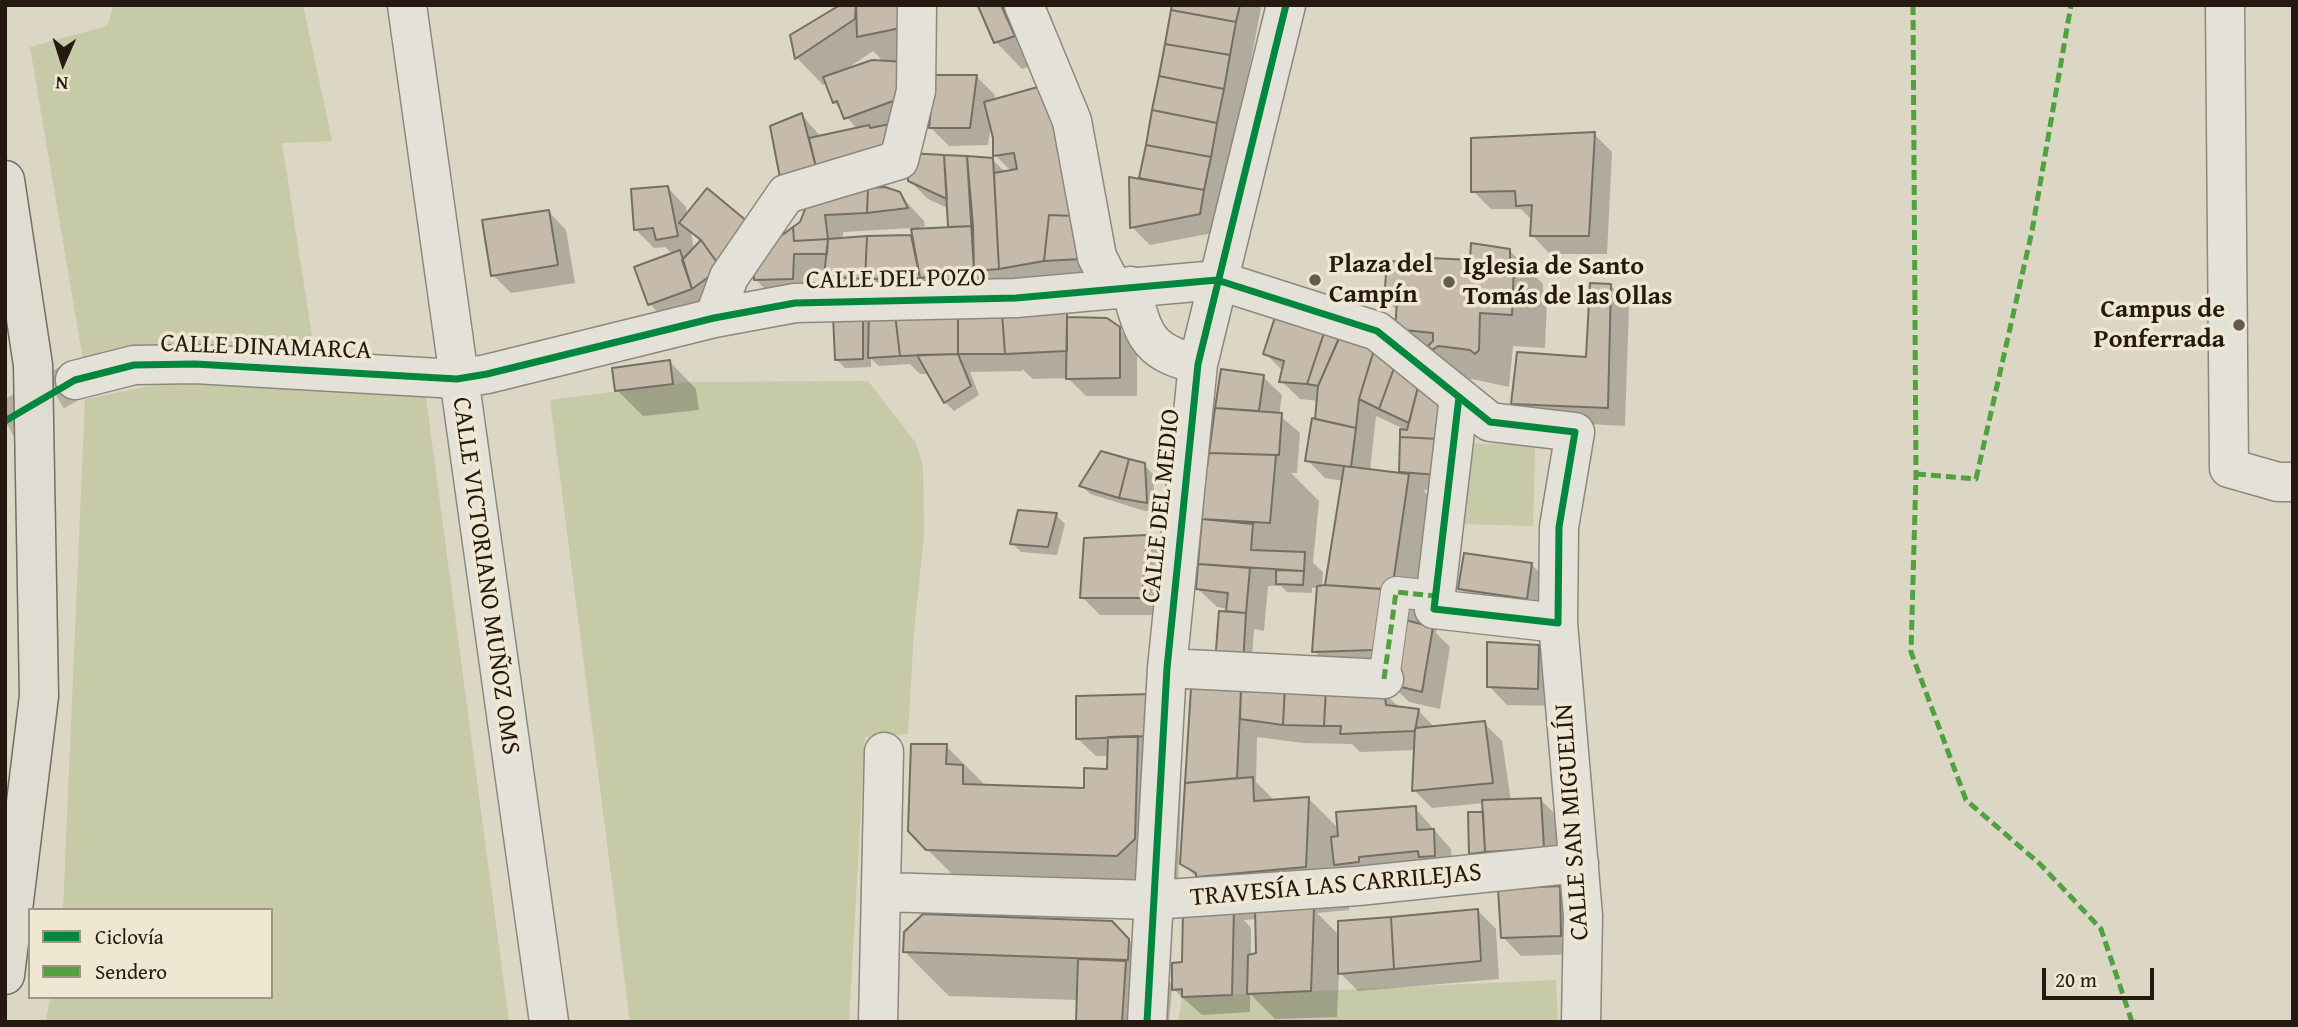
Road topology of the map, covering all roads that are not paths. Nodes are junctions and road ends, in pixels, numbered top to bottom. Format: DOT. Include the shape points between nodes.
graph roads {
  1 [pos="407,5"];
  2 [pos="1024,5"];
  3 [pos="1286,5"];
  4 [pos="2225,5"];
  5 [pos="925,7"];
  6 [pos="5,180"];
  7 [pos="1217,280"];
  8 [pos="1122,287"];
  9 [pos="714,318"];
  10 [pos="1198,364"];
  11 [pos="457,379"];
  12 [pos="75,380"];
  13 [pos="1459,397"];
  14 [pos="2293,482"];
  15 [pos="1435,596"];
  16 [pos="1558,623"];
  17 [pos="1167,668"];
  18 [pos="1384,679"];
  19 [pos="884,752"];
  20 [pos="1579,863"];
  21 [pos="882,892"];
  22 [pos="1152,900"];
  23 [pos="5,975"];
  24 [pos="549,1022"];
  25 [pos="878,1022"];
  26 [pos="1147,1022"];
  27 [pos="1581,1022"];
  1 -- 11 [label="street, CALLE VICTORIANO MUÑOZ OMS"];
  2 -- 8 [label="street" via="1072,121 1097,257"];
  3 -- 7 [label="street, CALLE DEL MEDIO"];
  4 -- 14 [label="street" via="2229,468"];
  5 -- 9 [label="street" via="916,91 899,160 786,194 729,276"];
  6 -- 23 [label="highway" via="33,365 38,696"];
  7 -- 8 [label="street, CALLE DEL POZO"];
  7 -- 10 [label="street, CALLE DEL MEDIO"];
  7 -- 13 [label="street" via="1377,331"];
  8 -- 9 [label="street, CALLE DEL POZO" via="1016,298 795,303"];
  8 -- 10 [label="street" via="1143,332 1167,357"];
  9 -- 11 [label="street, CALLE DEL POZO"];
  10 -- 17 [label="street, CALLE DEL MEDIO"];
  11 -- 12 [label="street, CALLE DINAMARCA" via="195,364 134,365"];
  11 -- 24 [label="street, CALLE VICTORIANO MUÑOZ OMS"];
  13 -- 15 [label="street"];
  13 -- 16 [label="street, CALLE SAN MIGUELÍN" via="1490,422 1575,432 1559,527"];
  15 -- 16 [label="street" via="1434,609"];
  15 -- 18 [label="street" via="1396,592"];
  16 -- 20 [label="street, CALLE SAN MIGUELÍN"];
  17 -- 18 [label="street"];
  17 -- 22 [label="street, CALLE DEL MEDIO"];
  19 -- 21 [label="street"];
  20 -- 22 [label="street, TRAVESÍA LAS CARRILEJAS" via="1358,886"];
  20 -- 27 [label="street, CALLE SAN MIGUELÍN"];
  21 -- 22 [label="street, TRAVESÍA LAS CARRILEJAS"];
  21 -- 25 [label="street"];
  22 -- 26 [label="street, CALLE DEL MEDIO"];
}
